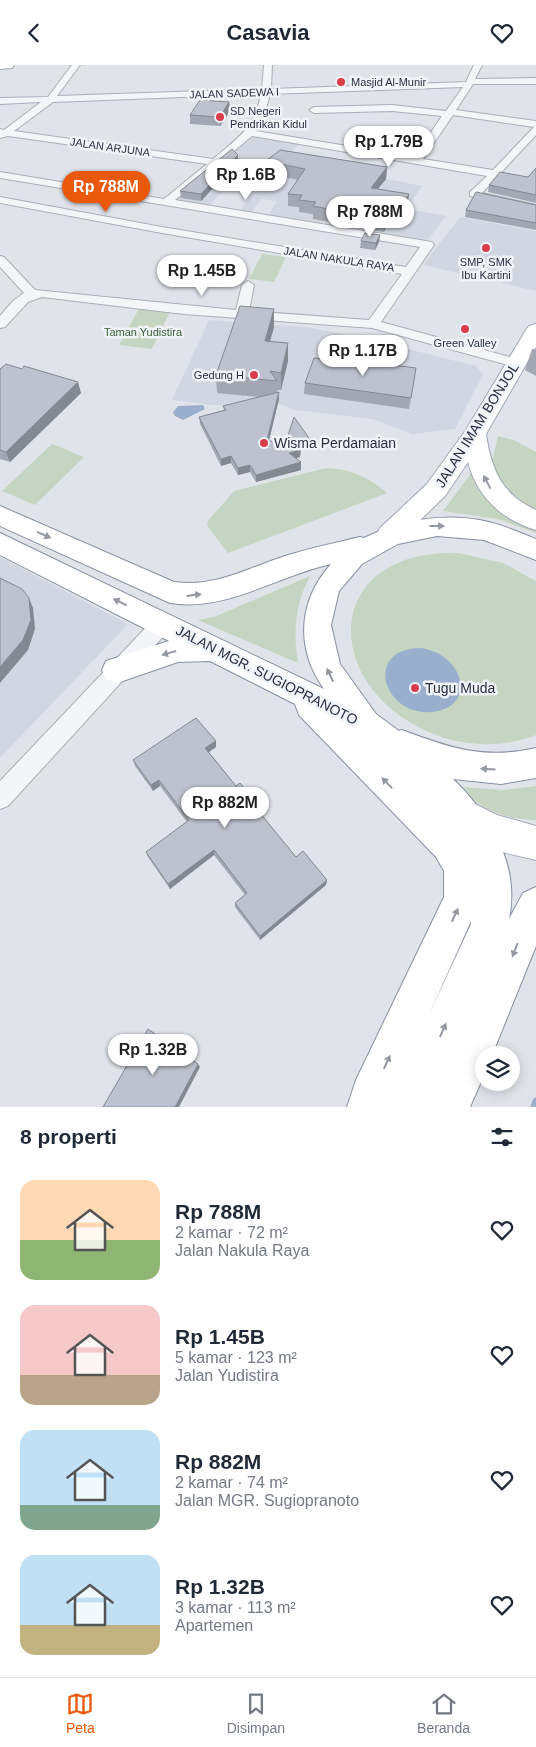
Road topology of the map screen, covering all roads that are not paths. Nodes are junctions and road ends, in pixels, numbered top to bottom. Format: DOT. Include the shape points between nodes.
graph roads {
  1 [pos="0,65"];
  2 [pos="8,65"];
  3 [pos="76,65"];
  4 [pos="268,65"];
  5 [pos="478,65"];
  6 [pos="536,81"];
  7 [pos="469,83"];
  8 [pos="267,91"];
  9 [pos="50,100"];
  10 [pos="0,101"];
  11 [pos="314,110"];
  12 [pos="450,113"];
  13 [pos="536,124"];
  14 [pos="536,129"];
  15 [pos="250,133"];
  16 [pos="2,134"];
  17 [pos="417,160"];
  18 [pos="215,162"];
  19 [pos="495,174"];
  20 [pos="0,175"];
  21 [pos="109,192"];
  22 [pos="0,200"];
  23 [pos="167,202"];
  24 [pos="536,208"];
  25 [pos="86,216"];
  26 [pos="292,221"];
  27 [pos="277,249"];
  28 [pos="0,260"];
  29 [pos="408,271"];
  30 [pos="248,285"];
  31 [pos="31,293"];
  32 [pos="242,314"];
  33 [pos="0,324"];
  34 [pos="373,324"];
  35 [pos="536,330"];
  36 [pos="516,363"];
  37 [pos="475,433"];
  38 [pos="0,515"];
  39 [pos="536,521"];
  40 [pos="378,540"];
  41 [pos="0,543"];
  42 [pos="536,549"];
  43 [pos="163,623"];
  44 [pos="217,649"];
  45 [pos="255,667"];
  46 [pos="117,670"];
  47 [pos="371,727"];
  48 [pos="536,763"];
  49 [pos="4,788"];
  50 [pos="465,816"];
  51 [pos="536,843"];
  52 [pos="536,906"];
  53 [pos="368,1107"];
  54 [pos="410,1107"];
  55 [pos="448,1107"];
  1 -- 2 [label="main road"];
  3 -- 9 [label="street"];
  4 -- 8 [label="street"];
  5 -- 7 [label="street"];
  6 -- 7 [label="street, JALAN SADEWA I"];
  7 -- 8 [label="street, JALAN SADEWA I"];
  7 -- 12 [label="street"];
  8 -- 9 [label="street, JALAN SADEWA I"];
  8 -- 15 [label="street" via="262,112"];
  9 -- 10 [label="street, JALAN SADEWA I"];
  9 -- 16 [label="street"];
  11 -- 12 [label="street" via="392,108"];
  12 -- 13 [label="street"];
  12 -- 17 [label="street"];
  14 -- 19 [label="street"];
  15 -- 17 [label="street"];
  15 -- 18 [label="street"];
  16 -- 18 [label="street, JALAN ARJUNA"];
  17 -- 19 [label="street"];
  18 -- 23 [label="street"];
  19 -- 24 [label="street" via="474,194"];
  20 -- 21 [label="street"];
  21 -- 23 [label="street"];
  21 -- 25 [label="street"];
  22 -- 25 [label="street, JALAN NAKULA RAYA"];
  23 -- 26 [label="street"];
  25 -- 27 [label="street, JALAN NAKULA RAYA"];
  26 -- 27 [label="street"];
  26 -- 29 [label="street" via="428,245"];
  27 -- 29 [label="street, JALAN NAKULA RAYA"];
  28 -- 31 [label="street"];
  29 -- 34 [label="street, JALAN NAKULA RAYA"];
  30 -- 32 [label="street"];
  31 -- 32 [label="street"];
  31 -- 33 [label="street"];
  32 -- 34 [label="street"];
  34 -- 36 [label="street"];
  35 -- 36 [label="main road, JALAN IMAM BONJOL"];
  36 -- 37 [label="main road, JALAN IMAM BONJOL"];
  39 -- 37 [label="main road, one-way" via="508,506 489,487 480,466"];
  37 -- 40 [label="main road, JALAN IMAM BONJOL" via="436,490"];
  38 -- 40 [label="main road, one-way" via="170,592 186,596 234,586 290,565"];
  40 -- 42 [label="main road, one-way" via="425,526 459,526 493,532"];
  47 -- 40 [label="main road, JALAN IMAM BONJOL, one-way" via="334,684 323,661 318,614 334,574 349,558"];
  43 -- 41 [label="main road, JALAN MGR. SUGIOPRANOTO, one-way"];
  43 -- 44 [label="main road, JALAN MGR. SUGIOPRANOTO"];
  43 -- 46 [label="street"];
  44 -- 45 [label="main road, JALAN MGR. SUGIOPRANOTO"];
  44 -- 46 [label="main road, one-way" via="178,650"];
  45 -- 47 [label="main road, JALAN MGR. SUGIOPRANOTO"];
  53 -- 45 [label="main road, one-way" via="462,900 461,864 448,845 318,711"];
  46 -- 49 [label="street"];
  48 -- 47 [label="main road, one-way" via="493,770 460,766 426,757"];
  47 -- 50 [label="main road"];
  50 -- 51 [label="main road" via="492,831"];
  54 -- 50 [label="main road, one-way" via="489,927 494,904 494,881 488,858"];
  52 -- 55 [label="main road, one-way"];
}
